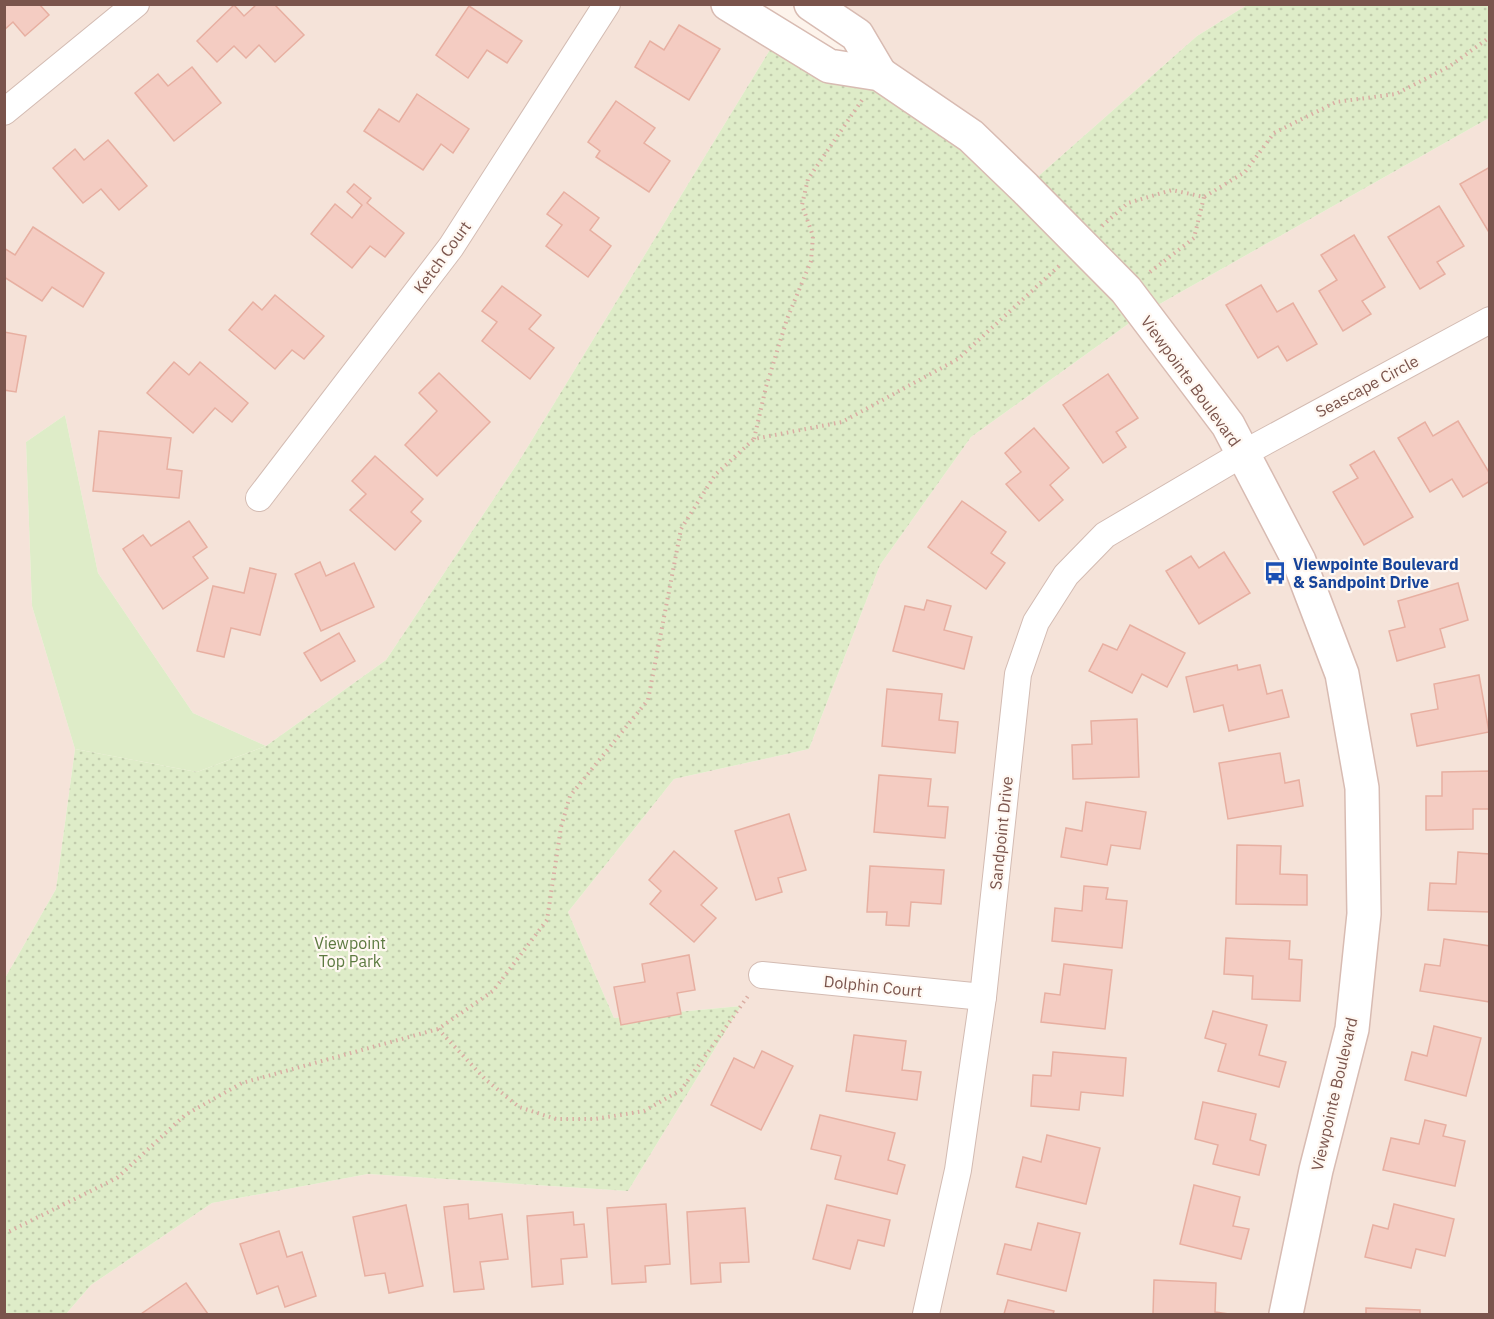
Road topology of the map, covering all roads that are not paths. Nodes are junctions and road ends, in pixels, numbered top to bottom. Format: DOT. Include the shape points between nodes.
graph roads {
  1 [pos="136,4"];
  2 [pos="607,4"];
  3 [pos="728,4"];
  4 [pos="811,4"];
  5 [pos="880,74"];
  6 [pos="4,112"];
  7 [pos="1490,320"];
  8 [pos="1244,453"];
  9 [pos="259,498"];
  10 [pos="762,975"];
  11 [pos="983,997"];
  12 [pos="926,1314"];
  13 [pos="1286,1314"];
  1 -- 6 [label="street"];
  2 -- 9 [label="street, Ketch Court" via="451,248"];
  3 -- 5 [label="street, Viewpointe Boulevard" via="829,66"];
  4 -- 5 [label="street, Viewpointe Boulevard" via="857,35"];
  5 -- 8 [label="street, Viewpointe Boulevard" via="971,136 1082,244 1126,291 1228,425"];
  7 -- 8 [label="street, Seascape Circle"];
  8 -- 11 [label="street, Sandpoint Drive" via="1105,535 1066,575 1036,622 1018,674"];
  8 -- 13 [label="street, Viewpointe Boulevard" via="1299,561 1342,674 1362,788 1364,914 1352,1029 1316,1170"];
  10 -- 11 [label="street, Dolphin Court"];
  11 -- 12 [label="street, Sandpoint Drive" via="958,1170"];
}
